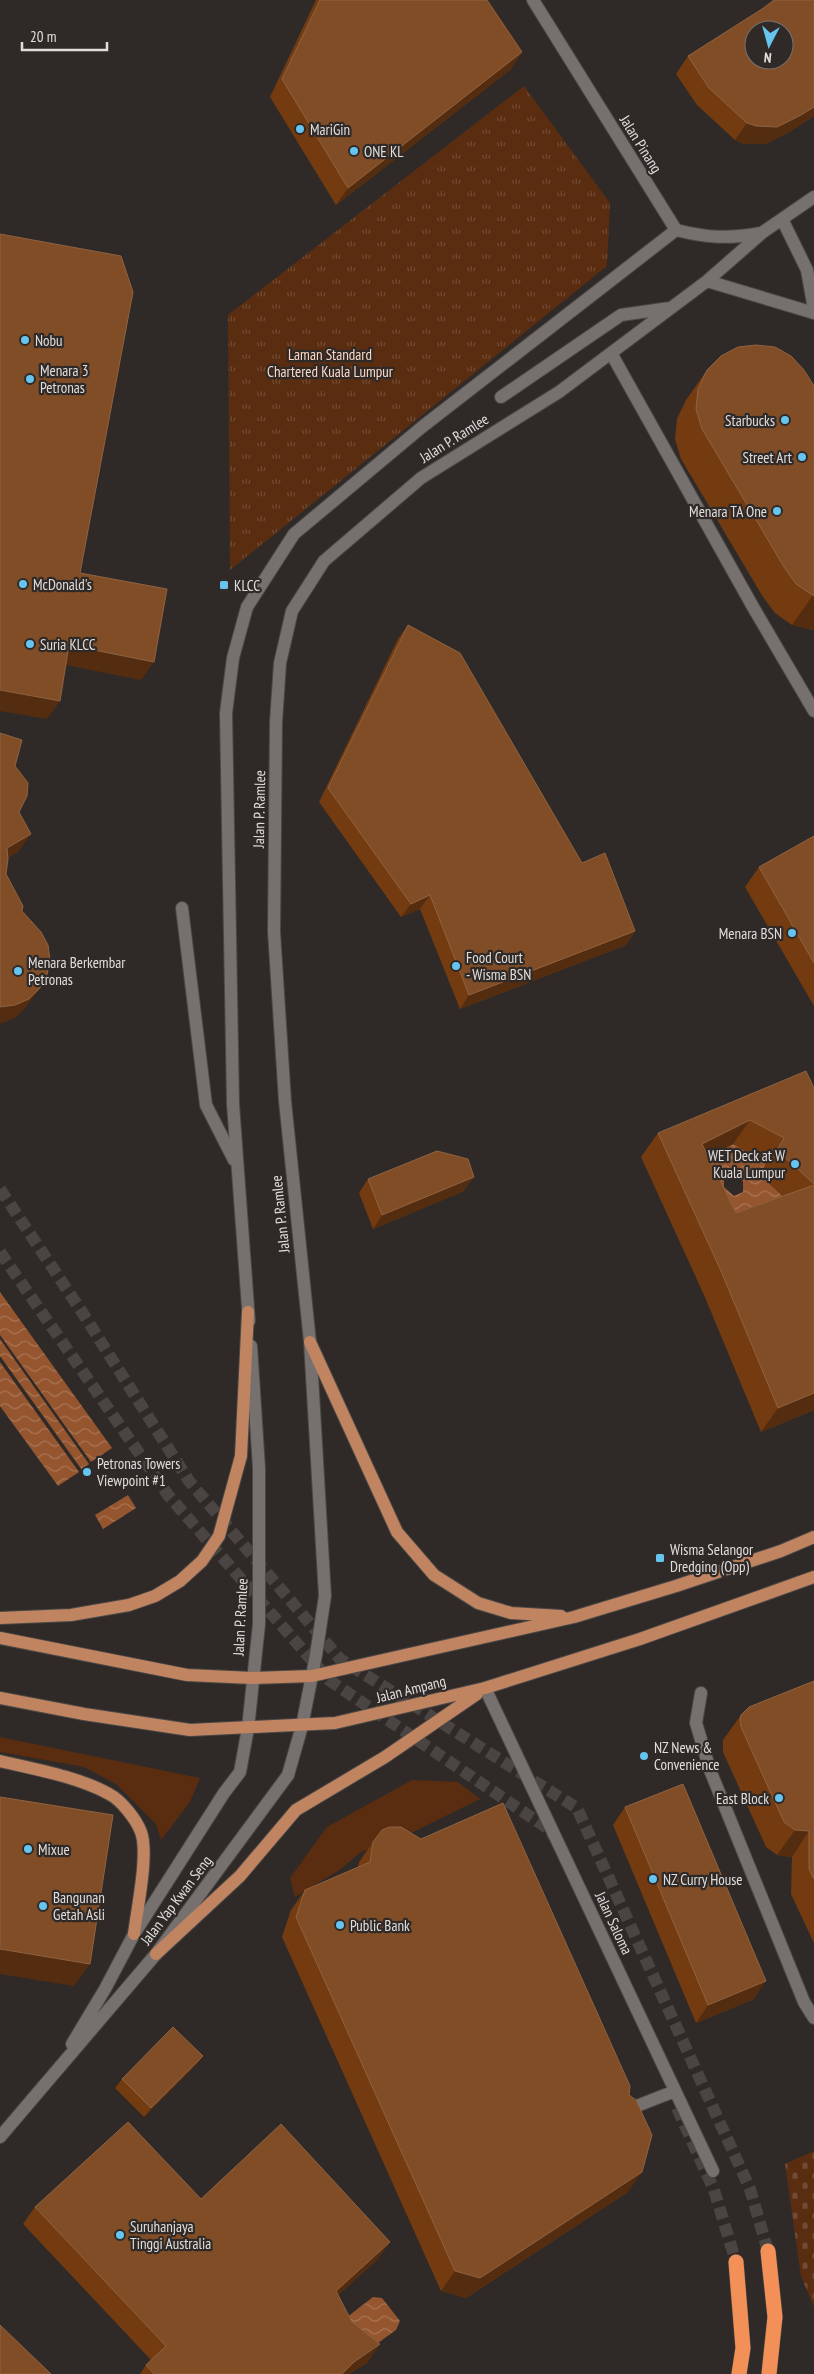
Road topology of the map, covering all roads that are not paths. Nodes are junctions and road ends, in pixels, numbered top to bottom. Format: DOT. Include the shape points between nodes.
graph roads {
  1 [pos="533,0"];
  2 [pos="814,197"];
  3 [pos="782,219"];
  4 [pos="676,230"];
  5 [pos="762,232"];
  6 [pos="707,281"];
  7 [pos="673,307"];
  8 [pos="814,309"];
  9 [pos="814,314"];
  10 [pos="611,353"];
  11 [pos="501,397"];
  12 [pos="814,711"];
  13 [pos="182,908"];
  14 [pos="238,1167"];
  15 [pos="248,1312"];
  16 [pos="310,1342"];
  17 [pos="814,1537"];
  18 [pos="814,1577"];
  19 [pos="574,1617"];
  20 [pos="0,1618"];
  21 [pos="0,1638"];
  22 [pos="312,1676"];
  23 [pos="252,1678"];
  24 [pos="485,1688"];
  25 [pos="701,1692"];
  26 [pos="0,1698"];
  27 [pos="302,1726"];
  28 [pos="248,1728"];
  29 [pos="0,1761"];
  30 [pos="134,1934"];
  31 [pos="156,1954"];
  32 [pos="814,2018"];
  33 [pos="51,2078"];
  34 [pos="675,2091"];
  35 [pos="622,2112"];
  36 [pos="0,2137"];
  37 [pos="713,2171"];
  38 [pos="768,2251"];
  39 [pos="736,2262"];
  40 [pos="739,2374"];
  41 [pos="769,2374"];
  1 -- 4 [label="street, Jalan Pinang"];
  2 -- 3 [label="street, Jalan P. Ramlee"];
  3 -- 5 [label="street, Jalan P. Ramlee"];
  3 -- 8 [label="street" via="807,270"];
  4 -- 5 [label="street" via="716,238 736,238"];
  4 -- 14 [label="street, Jalan P. Ramlee" via="422,427 294,534 247,607 233,658 226,713 232,1049"];
  5 -- 6 [label="street, Jalan P. Ramlee"];
  6 -- 7 [label="street, Jalan P. Ramlee"];
  6 -- 9 [label="street"];
  7 -- 10 [label="street, Jalan P. Ramlee"];
  7 -- 11 [label="street" via="621,315"];
  10 -- 12 [label="street"];
  10 -- 16 [label="street, Jalan P. Ramlee" via="559,392 421,478 324,560 292,611 280,663 276,722 274,932 285,1102"];
  13 -- 14 [label="street" via="206,1105"];
  14 -- 15 [label="street, Jalan P. Ramlee"];
  15 -- 20 [label="main road" via="240,1456 219,1536 202,1561 180,1581 155,1596 129,1605 71,1615"];
  15 -- 23 [label="street, Jalan P. Ramlee" via="259,1468 259,1624"];
  16 -- 19 [label="main road" via="396,1532 434,1575 478,1603 511,1613"];
  16 -- 22 [label="street, Jalan P. Ramlee" via="324,1596"];
  17 -- 19 [label="main road" via="676,1586"];
  18 -- 24 [label="main road, Jalan Ampang" via="640,1639"];
  19 -- 22 [label="main road"];
  21 -- 23 [label="main road" via="187,1675"];
  22 -- 23 [label="main road"];
  22 -- 27 [label="street, Jalan Yap Kwan Seng"];
  23 -- 28 [label="street, Jalan P. Ramlee"];
  24 -- 27 [label="main road, Jalan Ampang" via="361,1718"];
  24 -- 31 [label="main road" via="385,1757 296,1810 240,1876"];
  24 -- 34 [label="street, Jalan Saloma"];
  25 -- 32 [label="street" via="696,1723 710,1770 804,2002"];
  26 -- 28 [label="main road, Jalan Ampang" via="190,1730"];
  27 -- 28 [label="main road, Jalan Ampang"];
  27 -- 31 [label="street, Jalan Yap Kwan Seng" via="288,1775"];
  28 -- 30 [label="street, Jalan Yap Kwan Seng" via="240,1772"];
  29 -- 30 [label="main road" via="67,1778 111,1794 127,1811 141,1832 143,1863"];
  30 -- 33 [label="street, Jalan Yap Kwan Seng"];
  31 -- 33 [label="street, Jalan Yap Kwan Seng"];
  33 -- 36 [label="street, Jalan Yap Kwan Seng"];
  34 -- 35 [label="street"];
  34 -- 37 [label="street, Jalan Saloma"];
  38 -- 41 [label="highway" via="775,2318"];
  39 -- 40 [label="highway" via="743,2348"];
}
